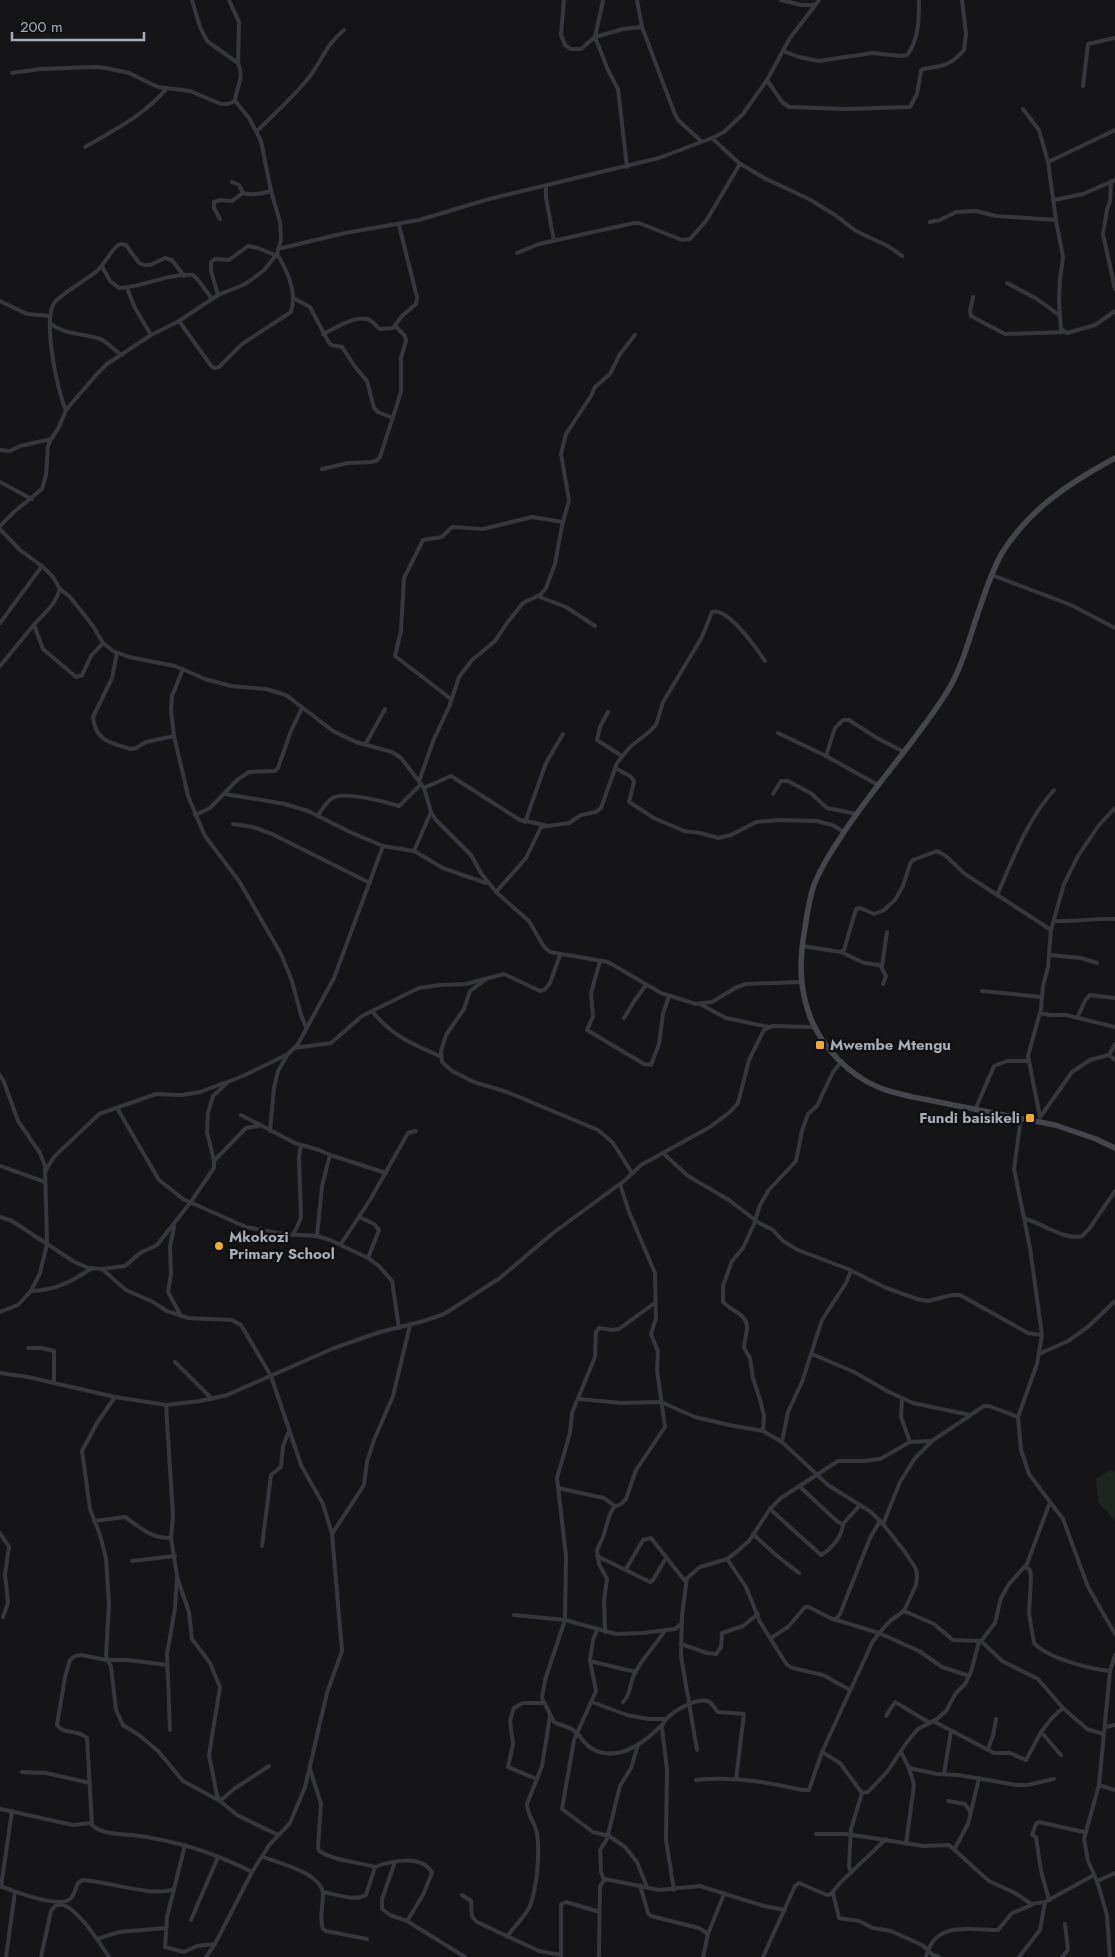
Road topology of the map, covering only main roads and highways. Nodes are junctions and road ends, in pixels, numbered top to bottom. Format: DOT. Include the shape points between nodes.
graph roads {
  1 [pos="1115,458"];
  2 [pos="1115,1148"];
  1 -- 2 [label="main road" via="1077,478 1035,513 1002,553 951,685 856,814 820,870 802,946 801,982 814,1027 828,1049 859,1077 879,1088 975,1110 1039,1119"];
}
